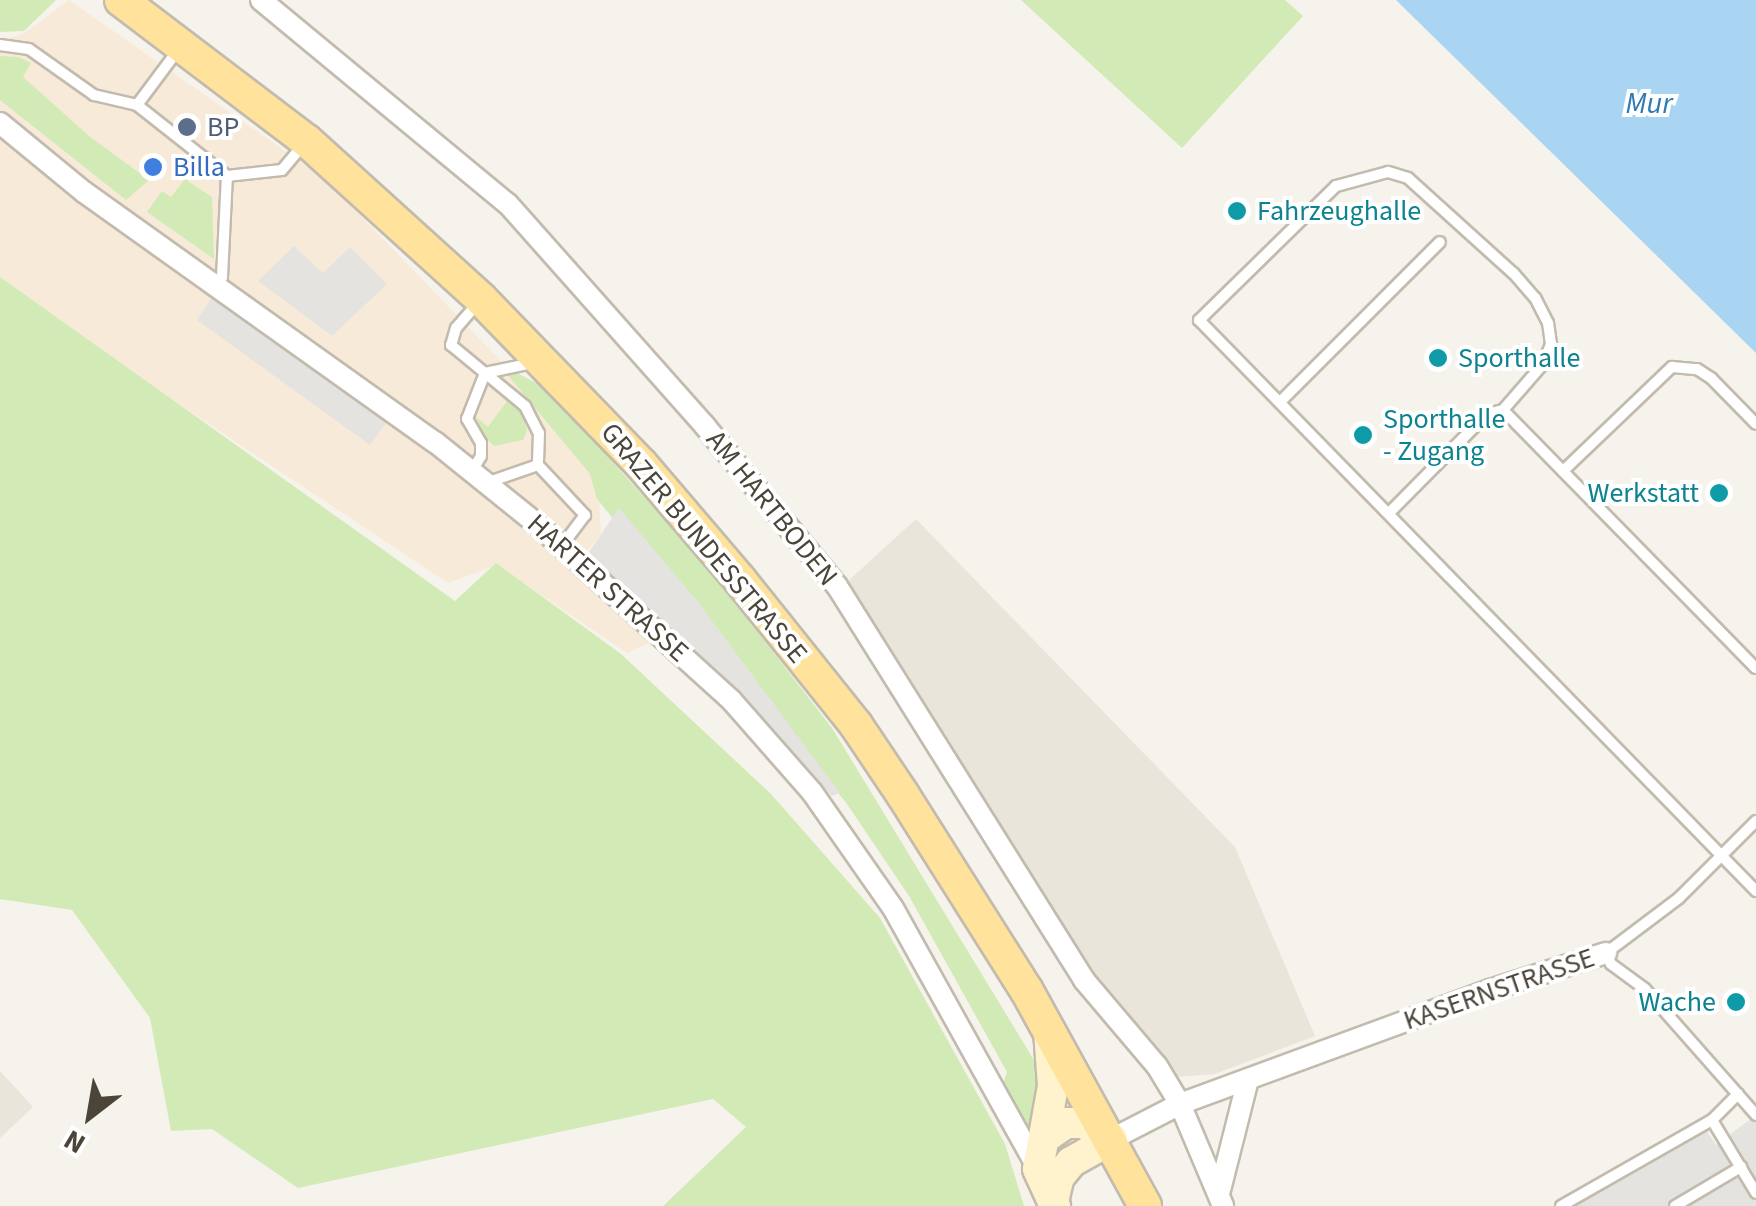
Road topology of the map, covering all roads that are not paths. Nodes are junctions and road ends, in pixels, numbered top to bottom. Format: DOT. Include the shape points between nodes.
graph roads {
  1 [pos="122,0"];
  2 [pos="261,0"];
  3 [pos="0,45"];
  4 [pos="180,46"];
  5 [pos="137,105"];
  6 [pos="0,124"];
  7 [pos="306,141"];
  8 [pos="228,176"];
  9 [pos="1440,242"];
  10 [pos="216,287"];
  11 [pos="481,300"];
  12 [pos="544,362"];
  13 [pos="485,373"];
  14 [pos="1280,402"];
  15 [pos="1502,410"];
  16 [pos="1756,424"];
  17 [pos="538,465"];
  18 [pos="1563,471"];
  19 [pos="479,477"];
  20 [pos="1390,512"];
  21 [pos="562,546"];
  22 [pos="1756,668"];
  23 [pos="1756,821"];
  24 [pos="1722,854"];
  25 [pos="1756,890"];
  26 [pos="1606,953"];
  27 [pos="1048,1030"];
  28 [pos="1248,1079"];
  29 [pos="1738,1094"];
  30 [pos="1180,1104"];
  31 [pos="1756,1115"];
  32 [pos="1712,1120"];
  33 [pos="1112,1139"];
  34 [pos="1036,1151"];
  35 [pos="1740,1167"];
  36 [pos="1756,1193"];
  37 [pos="1222,1198"];
  38 [pos="1054,1204"];
  39 [pos="1145,1206"];
  40 [pos="1560,1206"];
  41 [pos="1675,1206"];
  1 -- 4 [label="main road, GRAZER BUNDESSTRASSE"];
  2 -- 30 [label="street, AM HARTBODEN" via="508,204 706,426 837,586 1084,980 1157,1066"];
  3 -- 5 [label="lane" via="29,48 94,96"];
  4 -- 5 [label="lane"];
  4 -- 7 [label="main road, GRAZER BUNDESSTRASSE"];
  5 -- 8 [label="lane"];
  6 -- 10 [label="street, HARTER STRASSE"];
  7 -- 8 [label="lane" via="282,170"];
  7 -- 11 [label="main road, GRAZER BUNDESSTRASSE"];
  8 -- 10 [label="lane"];
  9 -- 14 [label="lane"];
  10 -- 19 [label="street, HARTER STRASSE"];
  11 -- 12 [label="main road, GRAZER BUNDESSTRASSE"];
  11 -- 13 [label="lane" via="450,345"];
  12 -- 13 [label="lane"];
  12 -- 27 [label="main road, GRAZER BUNDESSTRASSE" via="653,478 856,725"];
  13 -- 17 [label="lane" via="525,406 539,434"];
  13 -- 19 [label="lane" via="467,418 481,443"];
  14 -- 15 [label="lane" via="1199,320 1336,186 1388,172 1430,193 1514,272 1548,323 1543,364"];
  14 -- 20 [label="lane"];
  15 -- 18 [label="lane"];
  15 -- 20 [label="lane" via="1487,414"];
  16 -- 18 [label="lane" via="1697,369 1672,367"];
  17 -- 19 [label="lane"];
  17 -- 21 [label="lane" via="585,515"];
  18 -- 22 [label="lane"];
  19 -- 21 [label="street, HARTER STRASSE"];
  20 -- 24 [label="lane"];
  21 -- 34 [label="street, HARTER STRASSE" via="732,701 812,792 894,908"];
  23 -- 24 [label="lane, KASERNSTRASSE"];
  24 -- 25 [label="lane"];
  24 -- 26 [label="lane, KASERNSTRASSE" via="1654,920"];
  26 -- 28 [label="street, KASERNSTRASSE"];
  26 -- 29 [label="lane"];
  27 -- 33 [label="main road, GRAZER BUNDESSTRASSE"];
  27 -- 34 [label="street" via="1053,1086"];
  28 -- 30 [label="street, KASERNSTRASSE"];
  28 -- 37 [label="street"];
  29 -- 31 [label="lane"];
  29 -- 32 [label="lane"];
  30 -- 33 [label="street, KASERNSTRASSE"];
  30 -- 37 [label="street"];
  32 -- 35 [label="lane"];
  32 -- 40 [label="lane"];
  33 -- 34 [label="street" via="1082,1123 1066,1123"];
  33 -- 38 [label="street, HARTER STRASSE" via="1072,1162 1059,1178"];
  33 -- 39 [label="main road, GRAZER BUNDESSTRASSE"];
  34 -- 38 [label="street, HARTER STRASSE"];
  35 -- 36 [label="lane"];
  35 -- 41 [label="lane"];
}
